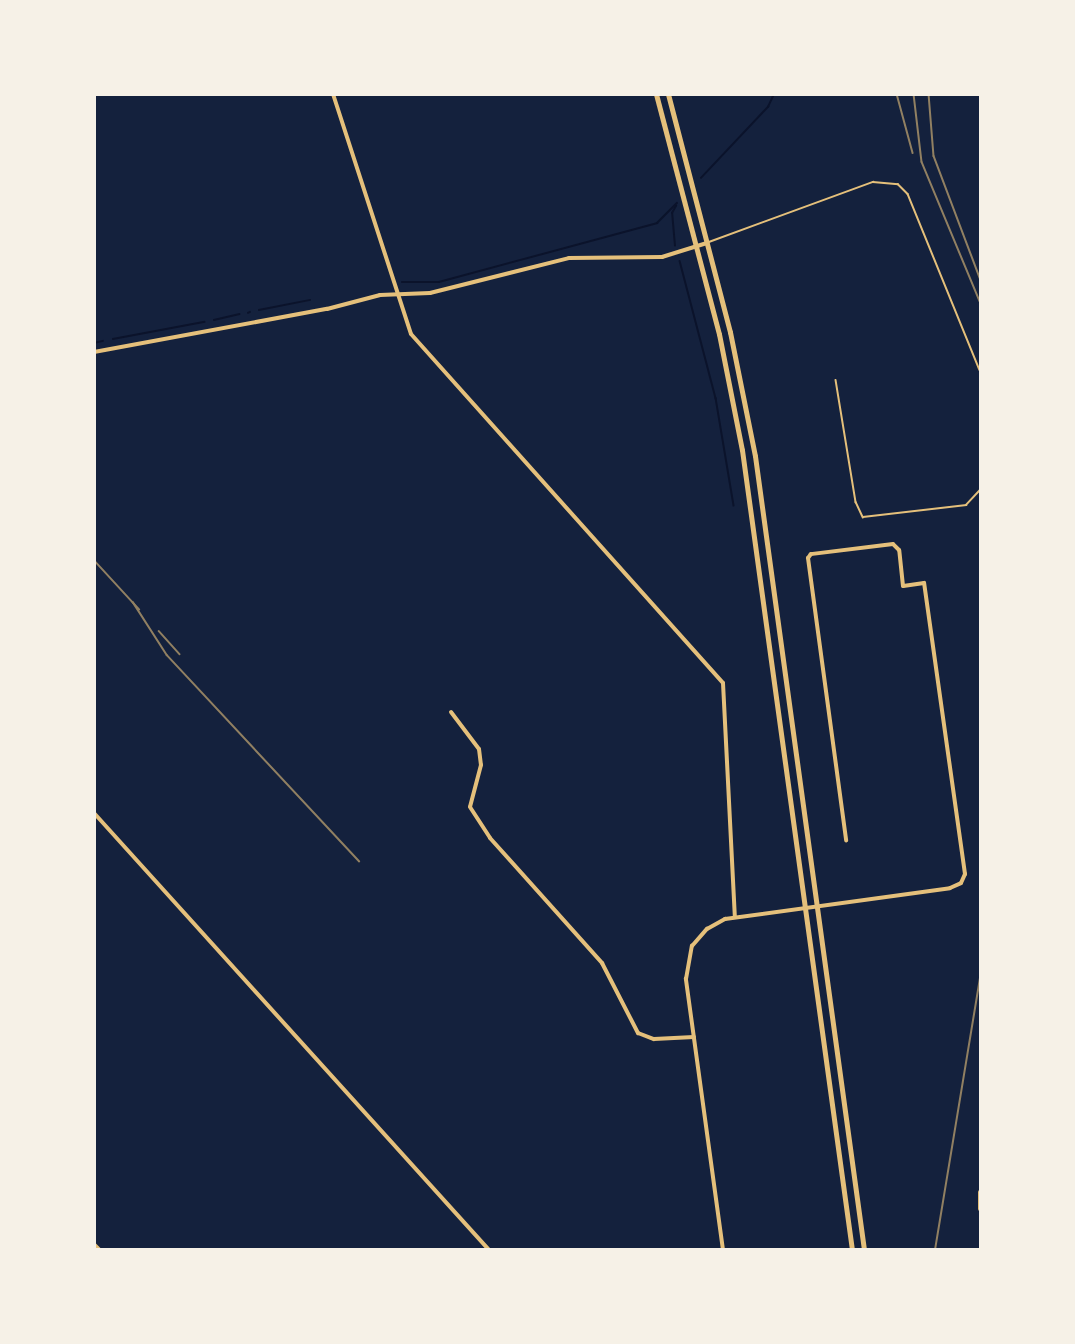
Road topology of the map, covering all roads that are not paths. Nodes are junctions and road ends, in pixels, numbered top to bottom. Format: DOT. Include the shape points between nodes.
graph roads {
  1 [pos="333,94"];
  2 [pos="656,94"];
  3 [pos="668,94"];
  4 [pos="708,243"];
  5 [pos="696,247"];
  6 [pos="398,293"];
  7 [pos="94,352"];
  8 [pos="981,370"];
  9 [pos="836,380"];
  10 [pos="981,490"];
  11 [pos="451,712"];
  12 [pos="94,813"];
  13 [pos="846,840"];
  14 [pos="818,906"];
  15 [pos="805,907"];
  16 [pos="735,917"];
  17 [pos="694,1037"];
  18 [pos="981,1192"];
  19 [pos="981,1209"];
  20 [pos="94,1245"];
  21 [pos="99,1250"];
  22 [pos="489,1250"];
  23 [pos="723,1250"];
  24 [pos="852,1250"];
  25 [pos="864,1250"];
  1 -- 6 [label="street"];
  2 -- 5 [label="main road"];
  3 -- 4 [label="main road"];
  4 -- 5 [label="street"];
  4 -- 8 [label="lane" via="873,182 898,184 908,194"];
  4 -- 14 [label="main road" via="755,456"];
  5 -- 6 [label="street" via="655,258 569,258 439,292"];
  5 -- 15 [label="main road" via="726,369 749,490"];
  6 -- 7 [label="street"];
  6 -- 16 [label="street" via="411,334 429,357 720,676 725,690"];
  9 -- 10 [label="lane" via="856,501 863,517 966,505"];
  11 -- 17 [label="street" via="479,749 481,765 470,807 490,838 602,963 638,1033 654,1039"];
  12 -- 22 [label="street"];
  13 -- 14 [label="street" via="808,558 812,554 890,543 899,550 903,586 924,583 965,874 961,883 950,888"];
  14 -- 15 [label="street"];
  14 -- 25 [label="main road"];
  15 -- 16 [label="street"];
  15 -- 24 [label="main road"];
  16 -- 17 [label="street" via="707,929 689,952 686,979"];
  17 -- 23 [label="street"];
  18 -- 19 [label="street"];
  20 -- 21 [label="main road"];
}
